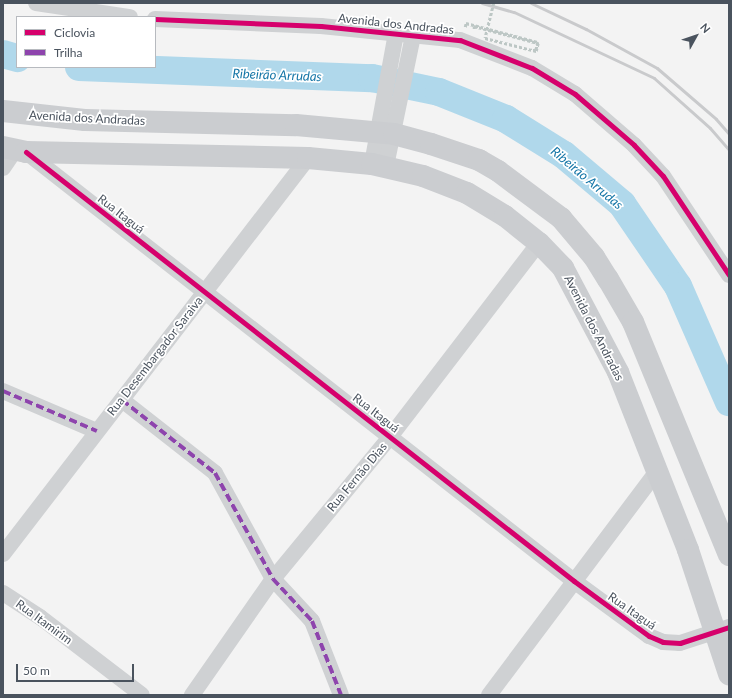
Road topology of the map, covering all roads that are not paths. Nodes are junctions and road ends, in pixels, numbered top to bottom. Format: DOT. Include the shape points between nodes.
graph roads {
  1 [pos="36,3"];
  2 [pos="123,16"];
  3 [pos="156,19"];
  4 [pos="394,40"];
  5 [pos="412,43"];
  6 [pos="3,111"];
  7 [pos="388,128"];
  8 [pos="10,156"];
  9 [pos="308,158"];
  10 [pos="379,165"];
  11 [pos="539,242"];
  12 [pos="728,273"];
  13 [pos="205,293"];
  14 [pos="3,391"];
  15 [pos="122,400"];
  16 [pos="97,431"];
  17 [pos="390,437"];
  18 [pos="658,470"];
  19 [pos="3,554"];
  20 [pos="729,555"];
  21 [pos="273,579"];
  22 [pos="574,581"];
  23 [pos="3,593"];
  24 [pos="723,630"];
  25 [pos="729,674"];
  26 [pos="142,695"];
  27 [pos="192,695"];
  28 [pos="341,695"];
  29 [pos="489,695"];
  1 -- 2 [label="street"];
  3 -- 4 [label="street, Avenida dos Andradas" via="321,26"];
  4 -- 5 [label="street, Avenida dos Andradas"];
  4 -- 7 [label="street"];
  5 -- 7 [label="street"];
  5 -- 12 [label="street, Avenida dos Andradas" via="466,37 532,68 575,94 605,118 663,176"];
  6 -- 7 [label="main road, Avenida dos Andradas" via="84,120"];
  7 -- 10 [label="street"];
  7 -- 20 [label="main road, Avenida dos Andradas" via="498,170 543,203 590,251 633,322"];
  8 -- 9 [label="main road, Avenida dos Andradas"];
  8 -- 13 [label="street, Rua Itaguá"];
  9 -- 10 [label="main road, Avenida dos Andradas"];
  9 -- 13 [label="street, Rua Desembargador Saraiva"];
  10 -- 11 [label="main road, Avenida dos Andradas" via="423,176 467,193 487,203"];
  11 -- 17 [label="street, Rua Fernão Dias"];
  11 -- 18 [label="main road, Avenida dos Andradas" via="563,268 582,300 618,372"];
  13 -- 15 [label="street, Rua Desembargador Saraiva"];
  13 -- 17 [label="street, Rua Itaguá"];
  14 -- 16 [label="street"];
  15 -- 16 [label="street, Rua Desembargador Saraiva"];
  15 -- 21 [label="street" via="215,473"];
  16 -- 19 [label="street, Rua Desembargador Saraiva"];
  17 -- 21 [label="street, Rua Fernão Dias"];
  17 -- 22 [label="street, Rua Itaguá"];
  18 -- 22 [label="street"];
  18 -- 24 [label="main road, Avenida dos Andradas"];
  21 -- 27 [label="street, Rua Fernão Dias"];
  21 -- 28 [label="street" via="312,621"];
  22 -- 24 [label="street, Rua Itaguá" via="649,636 663,642 680,643"];
  22 -- 29 [label="street"];
  23 -- 26 [label="street, Rua Itamirim" via="40,617"];
  24 -- 25 [label="main road, Avenida dos Andradas"];
}
